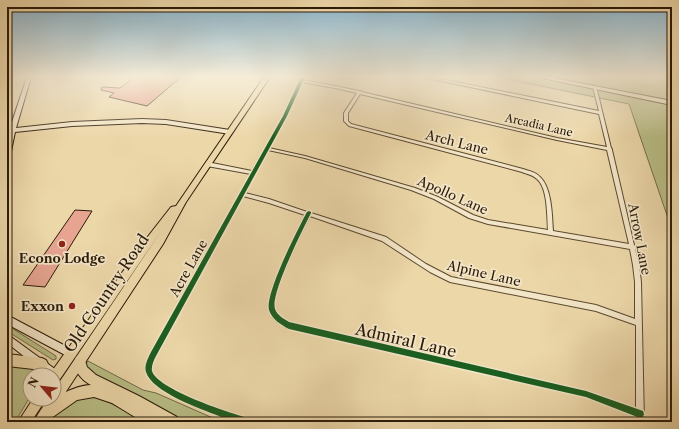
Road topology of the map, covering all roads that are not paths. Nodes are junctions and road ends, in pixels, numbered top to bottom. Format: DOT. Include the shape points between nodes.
graph roads {
  1 [pos="22,97"];
  2 [pos="254,97"];
  3 [pos="294,97"];
  4 [pos="357,97"];
  5 [pos="381,97"];
  6 [pos="524,97"];
  7 [pos="597,97"];
  8 [pos="643,97"];
  9 [pos="672,103"];
  10 [pos="601,113"];
  11 [pos="10,129"];
  12 [pos="230,132"];
  13 [pos="268,149"];
  14 [pos="610,149"];
  15 [pos="7,156"];
  16 [pos="207,164"];
  17 [pos="254,173"];
  18 [pos="242,194"];
  19 [pos="183,200"];
  20 [pos="308,213"];
  21 [pos="552,233"];
  22 [pos="633,247"];
  23 [pos="7,319"];
  24 [pos="638,323"];
  25 [pos="7,338"];
  26 [pos="70,353"];
  27 [pos="7,360"];
  28 [pos="80,361"];
  29 [pos="42,364"];
  30 [pos="45,367"];
  31 [pos="61,367"];
  32 [pos="34,407"];
  33 [pos="640,414"];
  34 [pos="42,418"];
  35 [pos="24,422"];
  36 [pos="154,422"];
  37 [pos="172,422"];
  38 [pos="248,422"];
  39 [pos="640,422"];
  1 -- 11 [label="street"];
  2 -- 12 [label="main road, Old Country Road"];
  3 -- 13 [label="street, Acre Lane"];
  4 -- 21 [label="street, Arch Lane" via="346,113 346,121 350,125 536,176 545,189"];
  5 -- 14 [label="street, Arcadia Lane"];
  6 -- 10 [label="street"];
  7 -- 10 [label="street, Arrow Lane"];
  8 -- 9 [label="street"];
  10 -- 14 [label="street, Arrow Lane"];
  11 -- 12 [label="street" via="143,121"];
  11 -- 15 [label="street"];
  12 -- 16 [label="main road, Old Country Road"];
  13 -- 17 [label="street, Acre Lane"];
  13 -- 21 [label="street, Apollo Lane" via="305,157 413,189 478,220"];
  14 -- 22 [label="street, Arrow Lane"];
  16 -- 17 [label="street"];
  16 -- 19 [label="main road, Old Country Road"];
  17 -- 18 [label="street, Acre Lane"];
  18 -- 20 [label="street, Alpine Lane"];
  18 -- 38 [label="street, Acre Lane" via="153,354 149,371 162,387 200,405"];
  19 -- 26 [label="main road, Old Country Road" via="149,240"];
  19 -- 28 [label="main road, Old Country Road" via="160,242"];
  20 -- 24 [label="street, Alpine Lane" via="384,239 427,268 450,279 596,308"];
  20 -- 33 [label="street, Admiral Lane" via="272,298 272,310 283,323 586,394"];
  21 -- 22 [label="street, Apollo Lane"];
  22 -- 24 [label="street, Arrow Lane" via="638,282"];
  23 -- 26 [label="street"];
  24 -- 33 [label="street, Arrow Lane"];
  25 -- 29 [label="street"];
  26 -- 31 [label="main road, Old Country Road"];
  27 -- 29 [label="highway"];
  28 -- 34 [label="main road, Old Country Road"];
  28 -- 37 [label="highway" via="82,370 92,379"];
  29 -- 30 [label="street"];
  32 -- 35 [label="main road"];
  33 -- 39 [label="street, Arrow Lane"];
  34 -- 36 [label="highway" via="56,405 74,395 96,391"];
}
